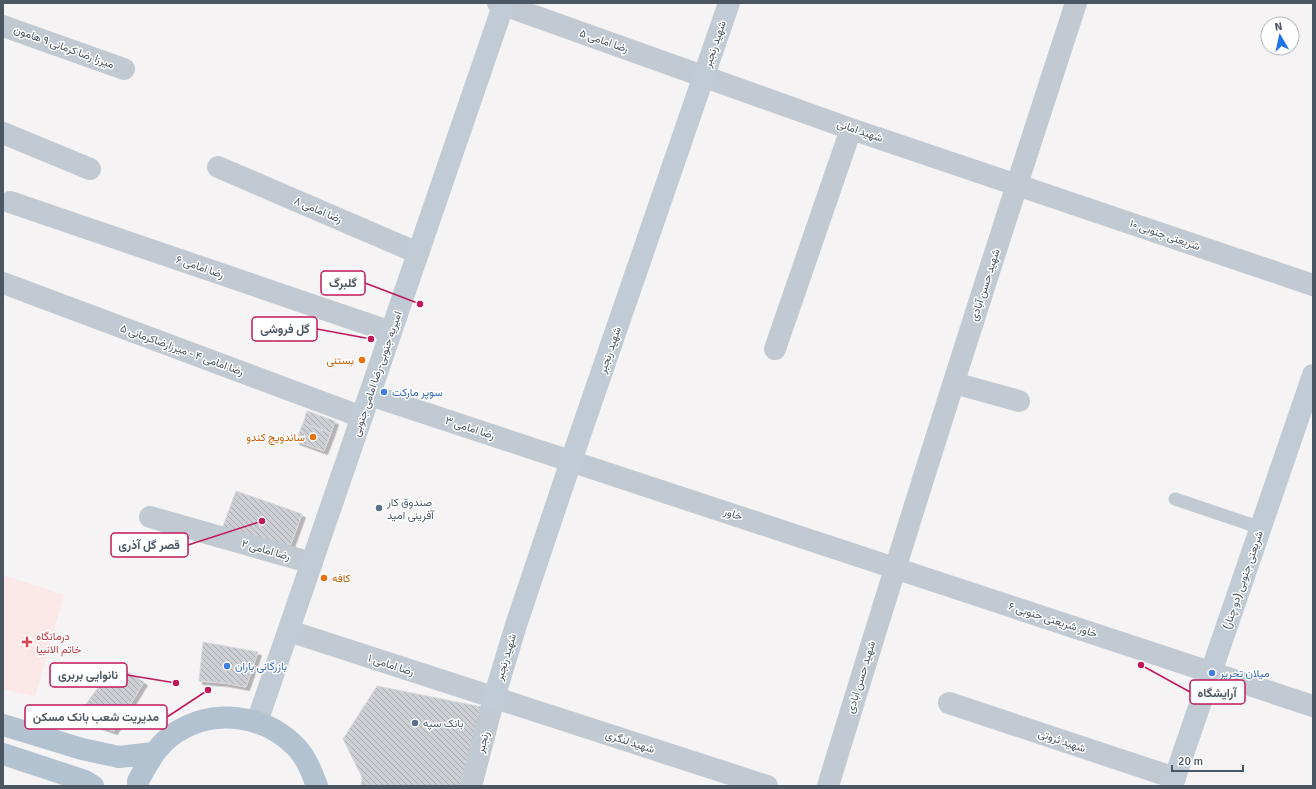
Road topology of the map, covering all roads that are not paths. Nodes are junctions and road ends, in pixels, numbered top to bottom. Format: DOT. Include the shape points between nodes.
graph roads {
  1 [pos="729,3"];
  2 [pos="1076,3"];
  3 [pos="502,4"];
  4 [pos="3,26"];
  5 [pos="124,69"];
  6 [pos="704,76"];
  7 [pos="851,129"];
  8 [pos="3,133"];
  9 [pos="218,167"];
  10 [pos="90,169"];
  11 [pos="1017,185"];
  12 [pos="10,202"];
  13 [pos="418,253"];
  14 [pos="3,283"];
  15 [pos="1313,285"];
  16 [pos="391,332"];
  17 [pos="775,349"];
  18 [pos="1313,375"];
  19 [pos="954,383"];
  20 [pos="370,395"];
  21 [pos="1019,401"];
  22 [pos="362,417"];
  23 [pos="571,461"];
  24 [pos="1175,499"];
  25 [pos="150,517"];
  26 [pos="1261,528"];
  27 [pos="312,563"];
  28 [pos="895,568"];
  29 [pos="289,631"];
  30 [pos="1212,672"];
  31 [pos="494,698"];
  32 [pos="949,703"];
  33 [pos="1313,706"];
  34 [pos="257,722"];
  35 [pos="3,724"];
  36 [pos="153,753"];
  37 [pos="3,754"];
  38 [pos="1174,782"];
  39 [pos="93,786"];
  40 [pos="138,786"];
  41 [pos="317,786"];
  42 [pos="471,786"];
  43 [pos="767,786"];
  44 [pos="828,786"];
  1 -- 6 [label="main road, شهید رنجبر"];
  2 -- 11 [label="street, شهید حسن آبادی"];
  3 -- 6 [label="street, رضا امامی ۵"];
  3 -- 13 [label="main road, امیریه جنوبی-رضا امامی جنوبی"];
  4 -- 5 [label="street, میرزا رضا کرمانی ۹ هامون"];
  6 -- 7 [label="street, شهید امانی"];
  6 -- 23 [label="main road, شهید رنجبر"];
  7 -- 11 [label="street, شهید امانی"];
  7 -- 17 [label="street"];
  8 -- 10 [label="street"];
  9 -- 13 [label="street, رضا امامی ۸"];
  11 -- 15 [label="street, شریعتی جنوبی ۱۰"];
  11 -- 19 [label="street, شهید حسن آبادی"];
  12 -- 16 [label="street, رضا امامی ۶"];
  13 -- 16 [label="main road, امیریه جنوبی-رضا امامی جنوبی"];
  14 -- 22 [label="street, رضا امامی ۴ - میرزارضاکرمانی ۵"];
  16 -- 20 [label="main road, امیریه جنوبی-رضا امامی جنوبی"];
  18 -- 26 [label="main road, شریعتی جنوبی (دو چنار)"];
  19 -- 21 [label="street"];
  19 -- 28 [label="street, شهید حسن آبادی"];
  20 -- 22 [label="main road, امیریه جنوبی-رضا امامی جنوبی"];
  20 -- 23 [label="street, رضا امامی ۳"];
  22 -- 27 [label="main road, امیریه جنوبی-رضا امامی جنوبی"];
  23 -- 28 [label="street, خاور"];
  23 -- 31 [label="main road, شهید رنجبر"];
  24 -- 26 [label="lane"];
  25 -- 27 [label="street, رضا امامی ۲"];
  26 -- 30 [label="main road, شریعتی جنوبی (دو چنار)"];
  27 -- 29 [label="main road, امیریه جنوبی-رضا امامی جنوبی"];
  28 -- 30 [label="street, خاور شریعتی جنوبی ۶"];
  28 -- 44 [label="street, شهید حسن ابادی"];
  29 -- 31 [label="street, رضا امامی ۱"];
  29 -- 34 [label="main road, امیریه جنوبی-رضا امامی جنوبی"];
  30 -- 33 [label="street, خاور شریعتی جنوبی ۶"];
  30 -- 38 [label="main road, شریعتی جنوبی (دو چنار)"];
  31 -- 42 [label="street, رنجبر"];
  31 -- 43 [label="street, شهید لنگری"];
  32 -- 38 [label="street, شهید ثروتی"];
  34 -- 36 [label="main road" via="229,717 200,721 174,733"];
  34 -- 41 [label="main road" via="279,733 298,749 311,769"];
  35 -- 36 [label="main road" via="82,749 111,755"];
  36 -- 40 [label="main road" via="138,781"];
  37 -- 39 [label="main road" via="85,781"];
}
